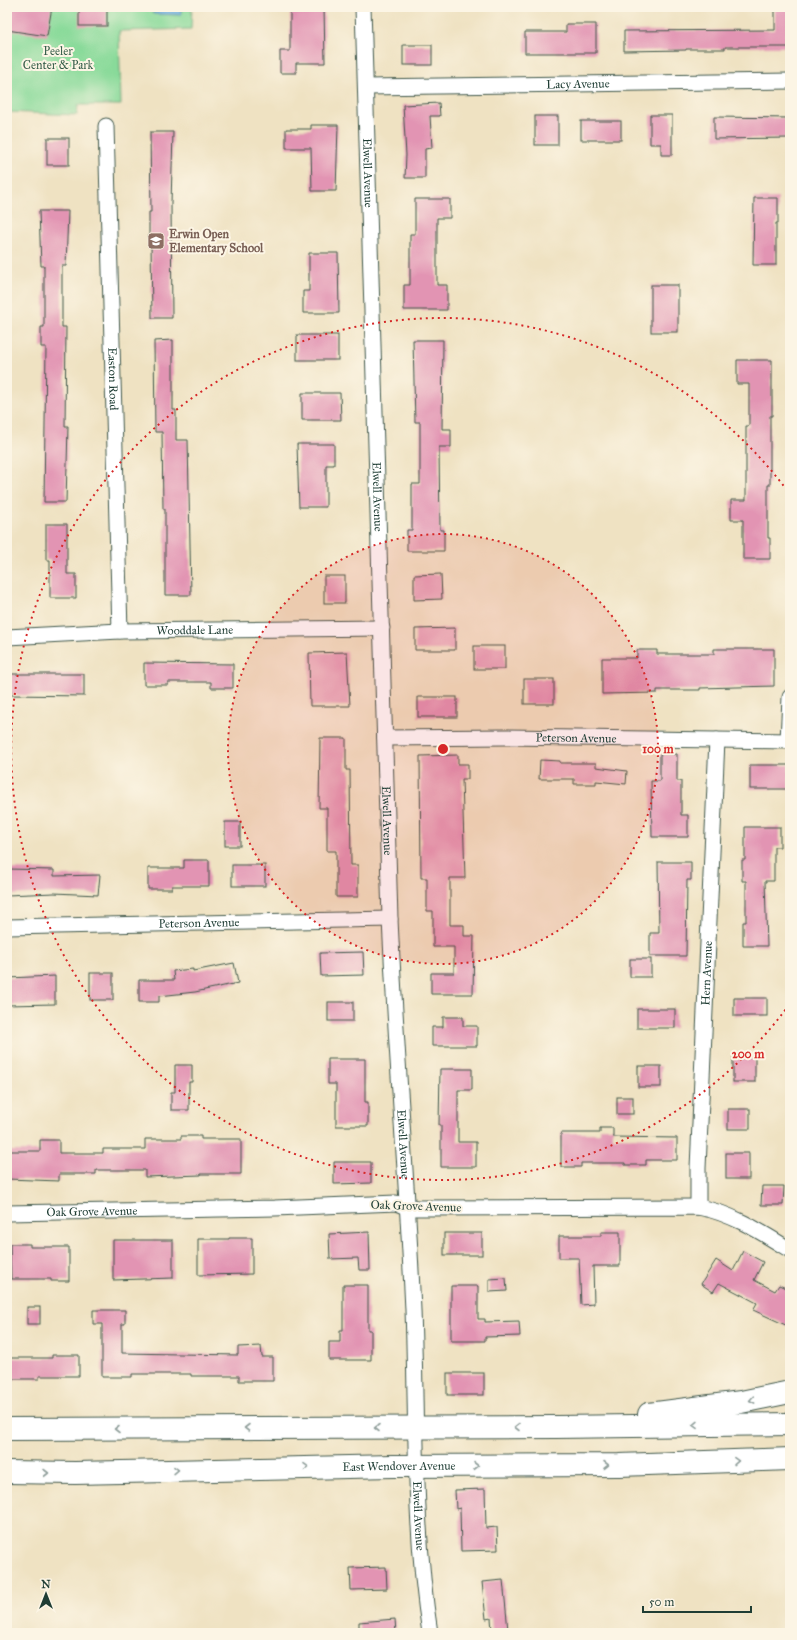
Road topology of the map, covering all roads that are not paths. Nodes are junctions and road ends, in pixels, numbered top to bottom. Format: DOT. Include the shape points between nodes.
graph roads {
  1 [pos="363,7"];
  2 [pos="790,81"];
  3 [pos="366,87"];
  4 [pos="106,126"];
  5 [pos="382,628"];
  6 [pos="120,632"];
  7 [pos="7,637"];
  8 [pos="790,697"];
  9 [pos="385,738"];
  10 [pos="717,740"];
  11 [pos="789,741"];
  12 [pos="390,919"];
  13 [pos="7,927"];
  14 [pos="698,1207"];
  15 [pos="409,1208"];
  16 [pos="7,1212"];
  17 [pos="790,1250"];
  18 [pos="790,1392"];
  19 [pos="790,1424"];
  20 [pos="556,1427"];
  21 [pos="416,1428"];
  22 [pos="7,1429"];
  23 [pos="790,1460"];
  24 [pos="416,1466"];
  25 [pos="7,1472"];
  26 [pos="430,1633"];
  1 -- 3 [label="street, Elwell Avenue"];
  2 -- 3 [label="street, Lacy Avenue"];
  3 -- 5 [label="street, Elwell Avenue"];
  4 -- 6 [label="street, Easton Road"];
  5 -- 6 [label="street, Wooddale Lane"];
  5 -- 9 [label="street, Elwell Avenue"];
  6 -- 7 [label="street, Wooddale Lane"];
  8 -- 11 [label="street"];
  9 -- 10 [label="street, Peterson Avenue"];
  9 -- 12 [label="street, Elwell Avenue"];
  10 -- 11 [label="street, Peterson Avenue"];
  10 -- 14 [label="street, Hern Avenue"];
  12 -- 13 [label="street, Peterson Avenue"];
  12 -- 15 [label="street, Elwell Avenue" via="397,1057"];
  14 -- 15 [label="street, Oak Grove Avenue"];
  14 -- 17 [label="street, Oak Grove Avenue" via="718,1210"];
  15 -- 16 [label="street, Oak Grove Avenue" via="396,1203 268,1208"];
  15 -- 21 [label="street, Elwell Avenue"];
  18 -- 20 [label="highway, one-way" via="741,1402"];
  19 -- 20 [label="highway, one-way"];
  20 -- 21 [label="highway, one-way"];
  21 -- 22 [label="highway, one-way"];
  21 -- 24 [label="street, Elwell Avenue"];
  24 -- 23 [label="highway, East Wendover Avenue, one-way" via="620,1465"];
  25 -- 24 [label="highway, East Wendover Avenue, one-way"];
  24 -- 26 [label="street, Elwell Avenue" via="420,1552"];
}
